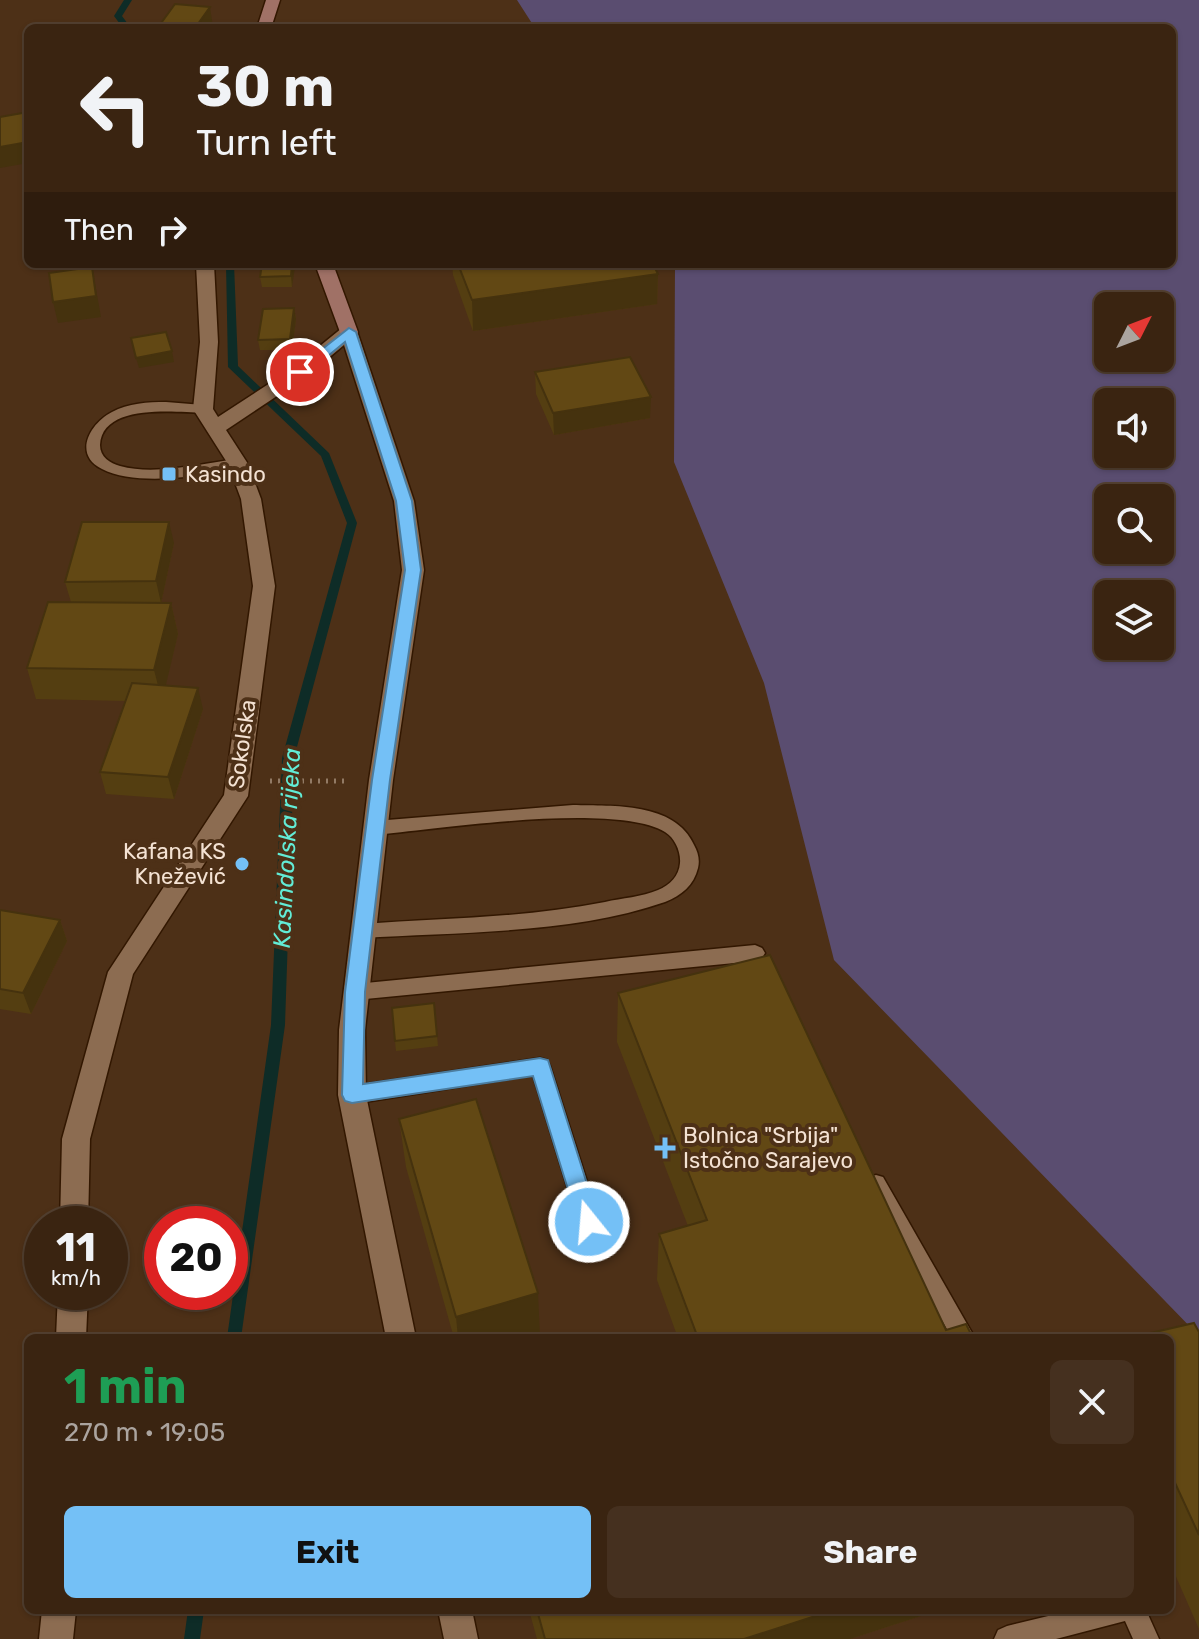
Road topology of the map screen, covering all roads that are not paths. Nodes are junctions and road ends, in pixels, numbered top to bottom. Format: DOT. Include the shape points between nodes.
graph roads {
  1 [pos="273,0"];
  2 [pos="265,24"];
  3 [pos="205,268"];
  4 [pos="325,268"];
  5 [pos="349,332"];
  6 [pos="218,418"];
  7 [pos="238,464"];
  8 [pos="375,828"];
  9 [pos="362,931"];
  10 [pos="755,953"];
  11 [pos="355,992"];
  12 [pos="352,1095"];
  13 [pos="865,1164"];
  14 [pos="74,1206"];
  15 [pos="589,1222"];
  16 [pos="72,1310"];
  17 [pos="71,1334"];
  18 [pos="400,1334"];
  19 [pos="962,1334"];
  20 [pos="59,1614"];
  21 [pos="456,1614"];
  22 [pos="1106,1614"];
  23 [pos="1135,1614"];
  24 [pos="56,1639"];
  25 [pos="461,1639"];
  26 [pos="1007,1639"];
  27 [pos="1146,1639"];
  1 -- 2 [label="street"];
  3 -- 6 [label="street"];
  4 -- 5 [label="street"];
  5 -- 6 [label="street" via="300,372"];
  5 -- 8 [label="street" via="404,501 413,570"];
  6 -- 7 [label="street, Sokolska"];
  6 -- 7 [label="lane" via="150,406 132,409 102,424 91,446 96,457 120,471"];
  7 -- 14 [label="street, Sokolska" via="251,499 264,586 236,796 121,972 76,1139"];
  8 -- 9 [label="street"];
  8 -- 9 [label="lane" via="574,811 615,813 671,827 691,859 676,889 608,909"];
  9 -- 11 [label="street"];
  10 -- 11 [label="lane"];
  11 -- 12 [label="street"];
  12 -- 15 [label="lane" via="540,1066"];
  12 -- 18 [label="street"];
  13 -- 19 [label="lane"];
  16 -- 17 [label="street"];
  20 -- 24 [label="street"];
  21 -- 25 [label="street"];
  22 -- 26 [label="lane"];
  23 -- 27 [label="lane"];
}
